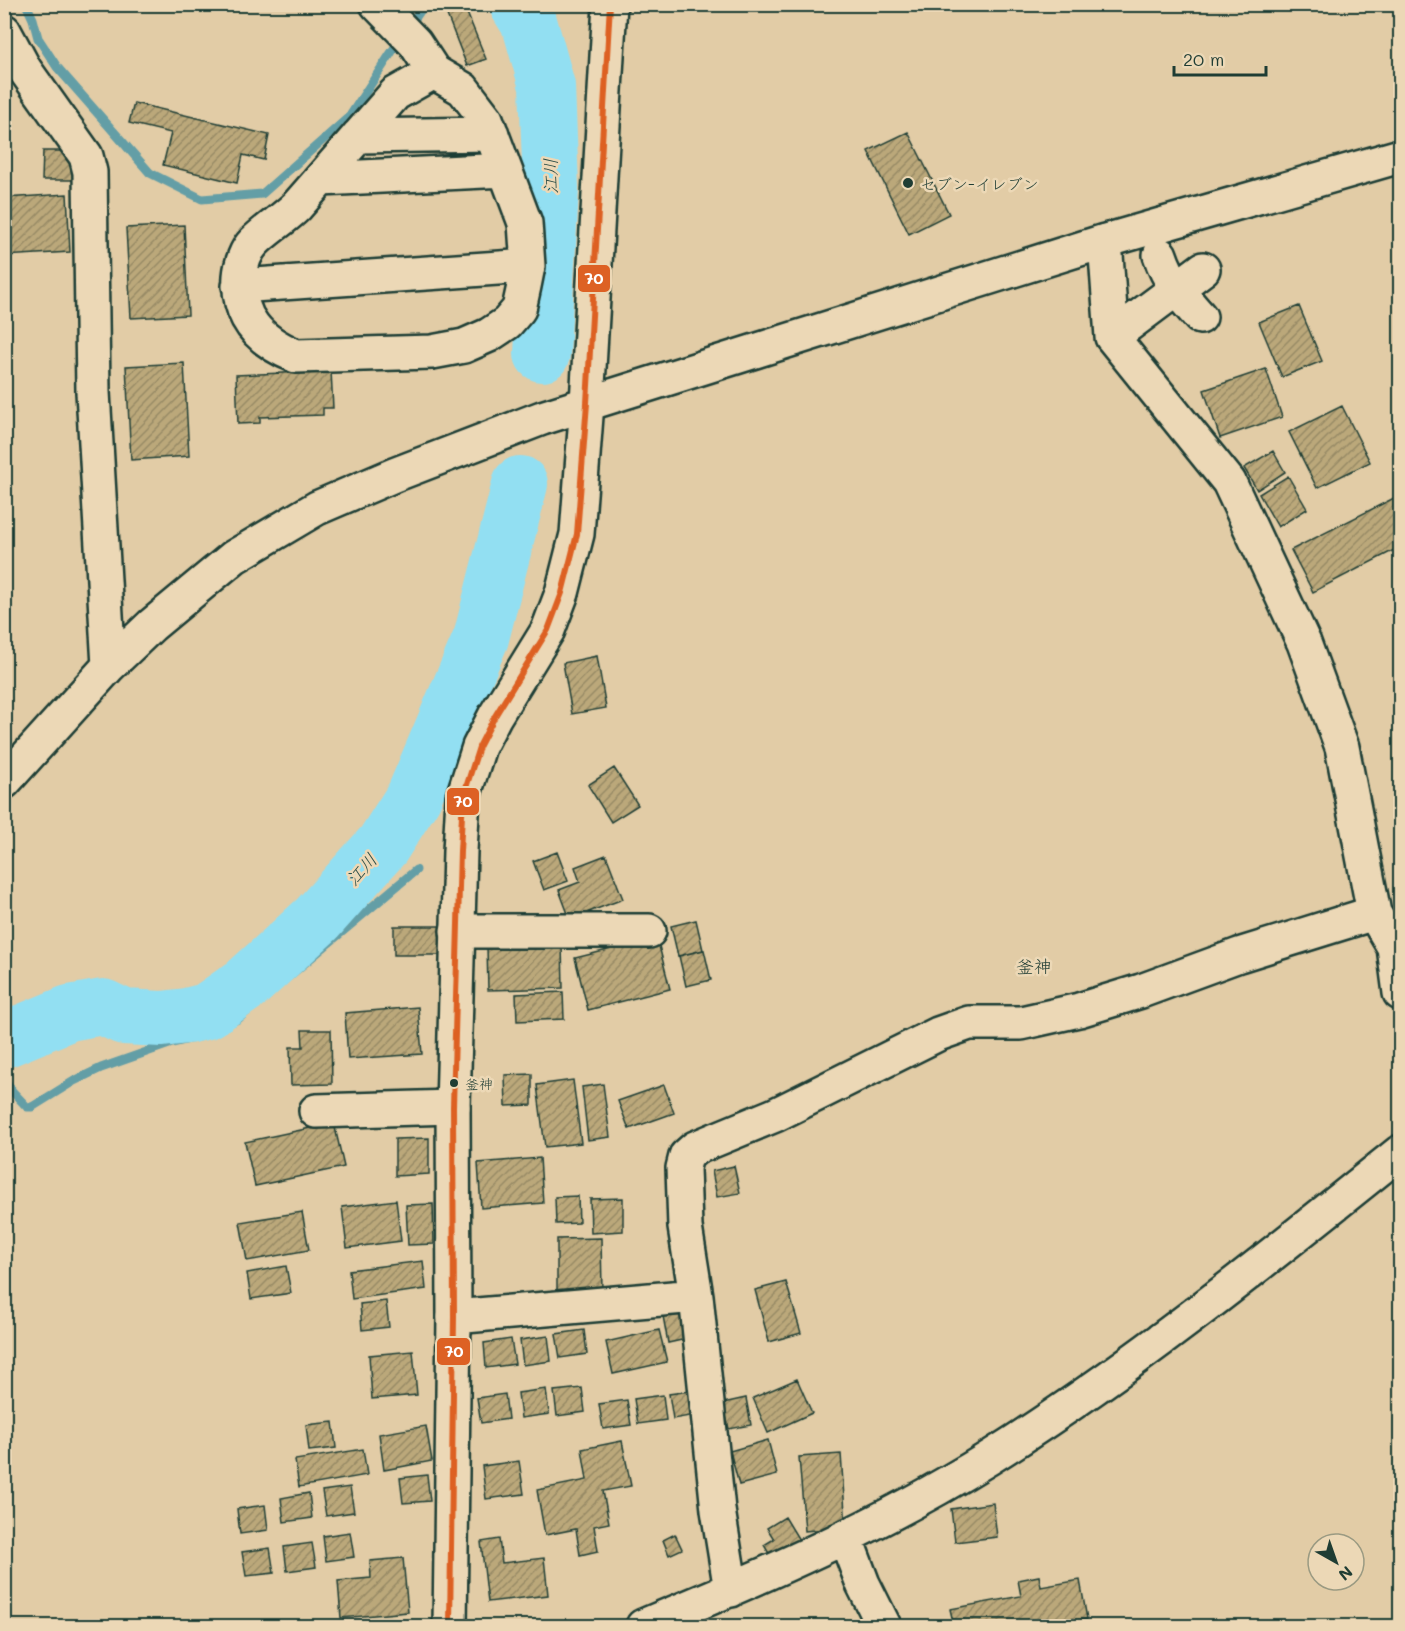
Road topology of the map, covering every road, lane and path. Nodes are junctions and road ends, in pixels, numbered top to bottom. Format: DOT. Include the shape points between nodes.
graph roads {
  1 [pos="610,4"];
  2 [pos="384,12"];
  3 [pos="4,31"];
  4 [pos="434,72"];
  5 [pos="492,134"];
  6 [pos="358,136"];
  7 [pos="1401,156"];
  8 [pos="505,170"];
  9 [pos="321,179"];
  10 [pos="1105,241"];
  11 [pos="1160,255"];
  12 [pos="528,266"];
  13 [pos="1203,269"];
  14 [pos="239,286"];
  15 [pos="1176,289"];
  16 [pos="1200,318"];
  17 [pos="1113,337"];
  18 [pos="587,404"];
  19 [pos="110,666"];
  20 [pos="4,782"];
  21 [pos="1374,913"];
  22 [pos="457,931"];
  23 [pos="649,931"];
  24 [pos="1401,993"];
  25 [pos="453,1107"];
  26 [pos="316,1111"];
  27 [pos="1401,1152"];
  28 [pos="696,1296"];
  29 [pos="454,1317"];
  30 [pos="846,1539"];
  31 [pos="731,1590"];
  32 [pos="450,1626"];
  33 [pos="643,1626"];
  34 [pos="884,1626"];
  1 -- 18 [label="street"];
  2 -- 4 [label="street" via="415,43"];
  3 -- 19 [label="street" via="25,70 86,156 90,171 93,392"];
  4 -- 5 [label="street" via="463,89 486,119"];
  4 -- 6 [label="street" via="395,94"];
  5 -- 6 [label="street"];
  5 -- 8 [label="street"];
  6 -- 9 [label="street"];
  7 -- 10 [label="street"];
  8 -- 9 [label="street"];
  8 -- 12 [label="street" via="525,223"];
  9 -- 14 [label="street" via="284,219 254,243 240,268"];
  10 -- 17 [label="street"];
  10 -- 18 [label="street"];
  11 -- 15 [label="street"];
  12 -- 14 [label="street"];
  12 -- 14 [label="street" via="519,309 507,323 464,346 432,352 296,356 268,342 251,324 244,312"];
  13 -- 15 [label="street"];
  15 -- 16 [label="street"];
  15 -- 17 [label="street"];
  17 -- 21 [label="street" via="1229,482 1304,643 1342,747"];
  18 -- 19 [label="street" via="482,440 316,508 234,557 152,625"];
  18 -- 22 [label="street" via="577,534 562,593 548,630 479,747 463,797"];
  19 -- 20 [label="street"];
  21 -- 24 [label="street" via="1394,947"];
  21 -- 28 [label="street" via="1079,1010 1021,1023 969,1023 938,1034 775,1115 695,1148 686,1156 683,1168 685,1227"];
  22 -- 23 [label="street"];
  22 -- 25 [label="street"];
  25 -- 26 [label="street"];
  25 -- 29 [label="street"];
  27 -- 30 [label="street" via="1239,1282 1046,1420 988,1459"];
  28 -- 29 [label="street"];
  28 -- 31 [label="street" via="718,1510"];
  29 -- 32 [label="street"];
  30 -- 31 [label="street"];
  30 -- 34 [label="street"];
  31 -- 33 [label="street"];
}
